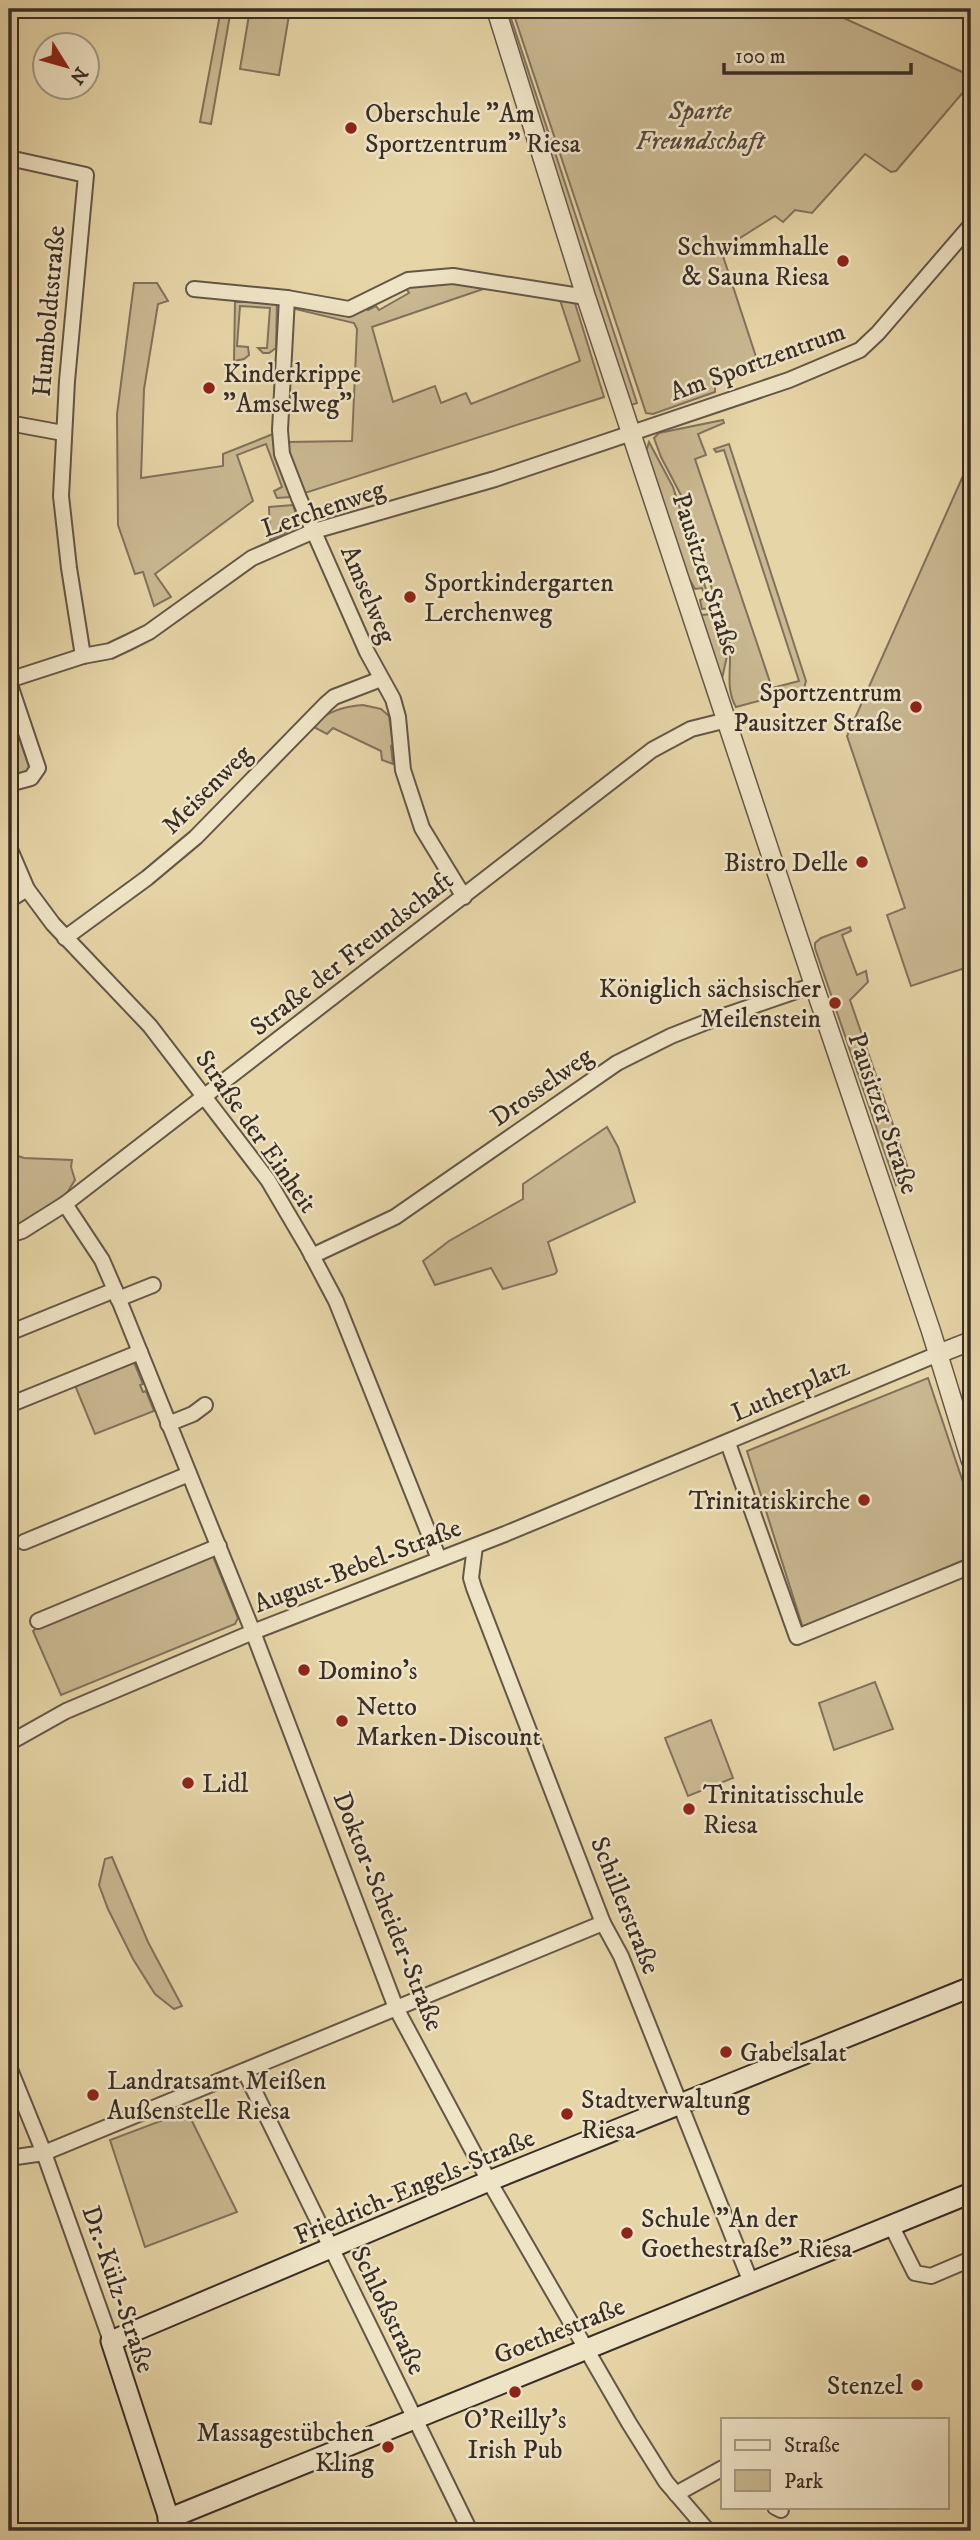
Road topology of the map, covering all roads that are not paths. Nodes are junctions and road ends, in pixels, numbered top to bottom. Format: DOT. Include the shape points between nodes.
graph roads {
  1 [pos="496,9"];
  2 [pos="9,158"];
  3 [pos="971,225"];
  4 [pos="194,289"];
  5 [pos="586,297"];
  6 [pos="287,298"];
  7 [pos="9,424"];
  8 [pos="63,433"];
  9 [pos="632,433"];
  10 [pos="314,531"];
  11 [pos="83,656"];
  12 [pos="381,679"];
  13 [pos="9,681"];
  14 [pos="727,720"];
  15 [pos="9,784"];
  16 [pos="9,847"];
  17 [pos="27,889"];
  18 [pos="464,897"];
  19 [pos="9,900"];
  20 [pos="65,938"];
  21 [pos="814,985"];
  22 [pos="205,1096"];
  23 [pos="65,1204"];
  24 [pos="9,1235"];
  25 [pos="312,1256"];
  26 [pos="153,1285"];
  27 [pos="117,1294"];
  28 [pos="9,1333"];
  29 [pos="971,1341"];
  30 [pos="140,1352"];
  31 [pos="938,1354"];
  32 [pos="9,1405"];
  33 [pos="205,1405"];
  34 [pos="168,1424"];
  35 [pos="728,1443"];
  36 [pos="971,1461"];
  37 [pos="189,1474"];
  38 [pos="24,1542"];
  39 [pos="219,1546"];
  40 [pos="475,1546"];
  41 [pos="439,1559"];
  42 [pos="971,1566"];
  43 [pos="38,1621"];
  44 [pos="253,1632"];
  45 [pos="9,1743"];
  46 [pos="603,1923"];
  47 [pos="971,1987"];
  48 [pos="396,2008"];
  49 [pos="9,2067"];
  50 [pos="245,2072"];
  51 [pos="681,2105"];
  52 [pos="44,2153"];
  53 [pos="9,2158"];
  54 [pos="489,2181"];
  55 [pos="971,2193"];
  56 [pos="891,2225"];
  57 [pos="332,2249"];
  58 [pos="971,2259"];
  59 [pos="750,2280"];
  60 [pos="111,2341"];
  61 [pos="587,2349"];
  62 [pos="414,2418"];
  63 [pos="721,2469"];
  64 [pos="676,2494"];
  65 [pos="170,2525"];
  66 [pos="470,2531"];
  67 [pos="708,2531"];
  1 -- 5 [label="street, Pausitzer Straße"];
  2 -- 8 [label="street, Humboldtstraße" via="86,175"];
  3 -- 9 [label="street, Am Sportzentrum" via="860,350 789,380"];
  4 -- 6 [label="street"];
  5 -- 6 [label="street" via="453,276 408,280 349,309"];
  5 -- 9 [label="street, Pausitzer Straße"];
  6 -- 10 [label="street, Amselweg" via="281,447"];
  7 -- 8 [label="street"];
  8 -- 11 [label="street, Humboldtstraße" via="63,527"];
  9 -- 10 [label="street, Lerchenweg" via="464,489"];
  9 -- 14 [label="street, Pausitzer Straße"];
  10 -- 11 [label="street, Lerchenweg" via="253,558 149,632 110,651"];
  10 -- 12 [label="street, Amselweg"];
  11 -- 13 [label="street, Lerchenweg"];
  12 -- 18 [label="street, Amselweg" via="396,708 403,770 422,828"];
  12 -- 20 [label="street, Meisenweg" via="326,704 196,837"];
  13 -- 15 [label="street" via="38,768 31,778"];
  14 -- 18 [label="street, Straße der Freundschaft" via="691,729 652,750"];
  14 -- 21 [label="street, Pausitzer Straße"];
  16 -- 17 [label="street, Straße der Einheit"];
  17 -- 19 [label="street"];
  17 -- 20 [label="street, Straße der Einheit"];
  18 -- 22 [label="street, Straße der Freundschaft"];
  20 -- 22 [label="street, Straße der Einheit" via="150,1026"];
  21 -- 25 [label="street, Drosselweg" via="671,1036 617,1063 395,1217"];
  21 -- 31 [label="street, Pausitzer Straße"];
  22 -- 23 [label="street, Straße der Freundschaft"];
  22 -- 25 [label="street, Straße der Einheit" via="268,1180"];
  23 -- 24 [label="street, Straße der Freundschaft"];
  23 -- 27 [label="street, Doktor-Scheider-Straße" via="102,1260"];
  25 -- 41 [label="street, Straße der Einheit" via="370,1382"];
  26 -- 27 [label="street"];
  27 -- 28 [label="street"];
  27 -- 30 [label="street, Doktor-Scheider-Straße"];
  29 -- 31 [label="street"];
  30 -- 32 [label="street"];
  30 -- 34 [label="street, Doktor-Scheider-Straße"];
  31 -- 35 [label="street, Lutherplatz"];
  31 -- 36 [label="street"];
  33 -- 34 [label="street"];
  34 -- 37 [label="street, Doktor-Scheider-Straße"];
  35 -- 40 [label="street, August-Bebel-Straße"];
  35 -- 42 [label="street, Lutherplatz" via="797,1637"];
  37 -- 38 [label="street"];
  37 -- 39 [label="street, Doktor-Scheider-Straße"];
  39 -- 43 [label="street"];
  39 -- 44 [label="street, Doktor-Scheider-Straße"];
  40 -- 41 [label="street, August-Bebel-Straße"];
  40 -- 46 [label="street, Schillerstraße" via="474,1588"];
  41 -- 44 [label="street, August-Bebel-Straße"];
  44 -- 45 [label="street, August-Bebel-Straße" via="66,1711"];
  44 -- 48 [label="street, Doktor-Scheider-Straße"];
  46 -- 48 [label="street"];
  46 -- 51 [label="street, Schillerstraße"];
  47 -- 51 [label="main road, Friedrich-Engels-Straße"];
  48 -- 50 [label="street"];
  48 -- 54 [label="street, Doktor-Scheider-Straße"];
  49 -- 52 [label="street, Dr.-Külz-Straße"];
  50 -- 52 [label="street"];
  50 -- 57 [label="street, Schloßstraße"];
  51 -- 54 [label="main road, Friedrich-Engels-Straße"];
  51 -- 59 [label="street, Schillerstraße"];
  52 -- 53 [label="street"];
  52 -- 60 [label="street, Dr.-Külz-Straße"];
  54 -- 57 [label="main road, Friedrich-Engels-Straße"];
  54 -- 61 [label="street, Doktor-Scheider-Straße"];
  55 -- 56 [label="main road, Goethestraße"];
  56 -- 58 [label="street" via="915,2273 931,2276"];
  56 -- 59 [label="main road, Goethestraße"];
  57 -- 60 [label="main road, Friedrich-Engels-Straße"];
  57 -- 62 [label="street, Schloßstraße"];
  59 -- 61 [label="main road, Goethestraße"];
  60 -- 65 [label="main road, Dr.-Külz-Straße"];
  61 -- 62 [label="main road, Goethestraße"];
  61 -- 64 [label="street, Doktor-Scheider-Straße"];
  62 -- 65 [label="main road, Goethestraße"];
  62 -- 66 [label="street, Schloßstraße"];
  63 -- 64 [label="street"];
  64 -- 67 [label="street, Doktor-Scheider-Straße"];
}
